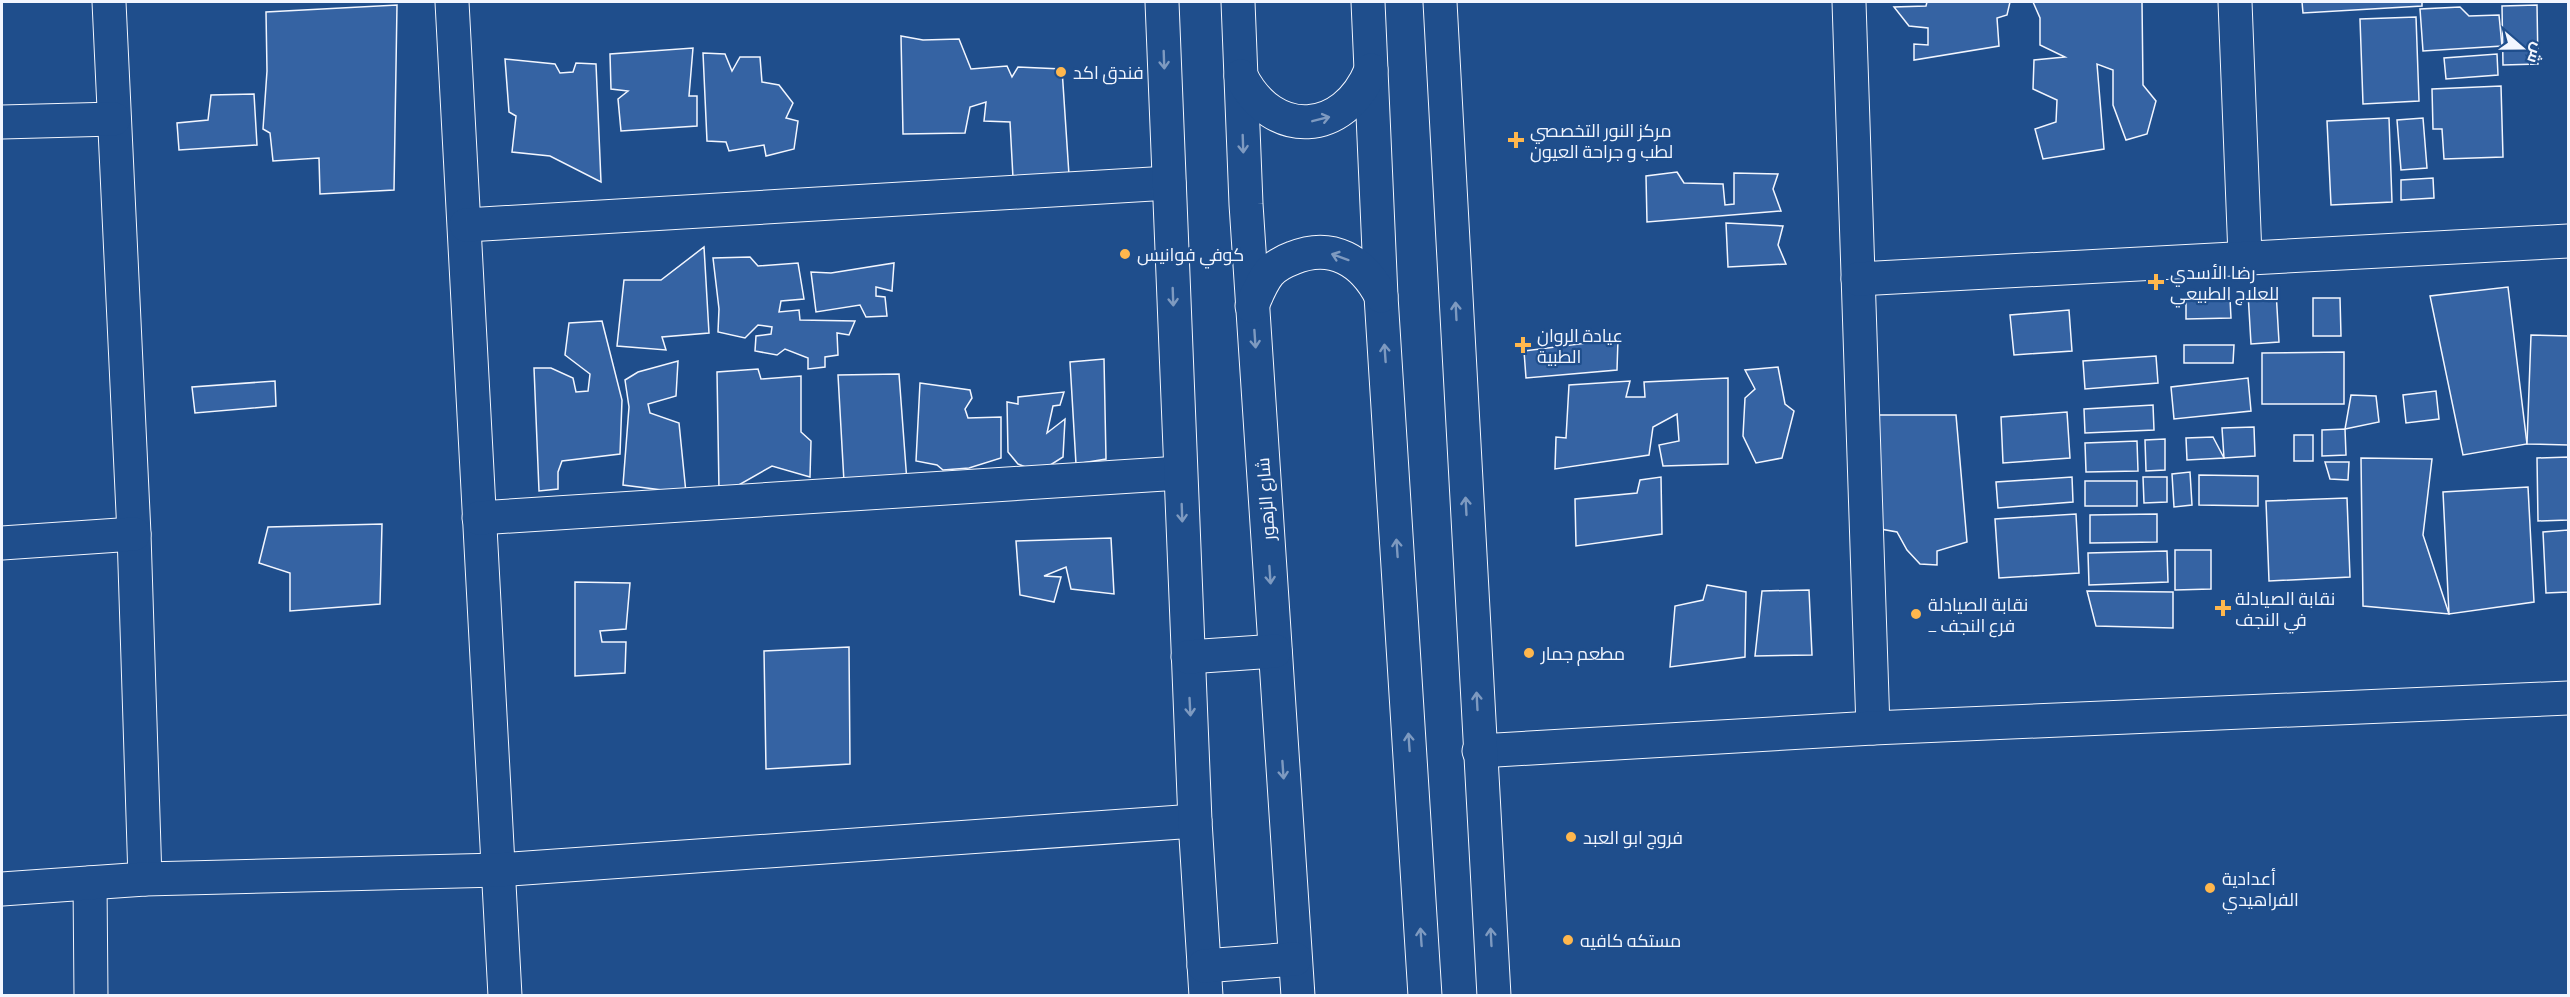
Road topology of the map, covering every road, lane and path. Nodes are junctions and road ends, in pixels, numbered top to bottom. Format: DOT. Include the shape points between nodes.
graph roads {
  1 [pos="108,2"];
  2 [pos="452,2"];
  3 [pos="1162,2"];
  4 [pos="1238,2"];
  5 [pos="1368,2"];
  6 [pos="1440,2"];
  7 [pos="1849,2"];
  8 [pos="2235,2"];
  9 [pos="1371,70"];
  10 [pos="1241,76"];
  11 [pos="114,118"];
  12 [pos="2,122"];
  13 [pos="1169,183"];
  14 [pos="466,225"];
  15 [pos="2568,241"];
  16 [pos="2245,256"];
  17 [pos="1858,279"];
  18 [pos="1381,296"];
  19 [pos="1252,306"];
  20 [pos="1180,473"];
  21 [pos="479,518"];
  22 [pos="134,534"];
  23 [pos="2,543"];
  24 [pos="1275,651"];
  25 [pos="1188,657"];
  26 [pos="2568,698"];
  27 [pos="1873,728"];
  28 [pos="1479,751"];
  29 [pos="1195,821"];
  30 [pos="498,870"];
  31 [pos="145,879"];
  32 [pos="90,883"];
  33 [pos="2,889"];
  34 [pos="1295,959"];
  35 [pos="1205,981"];
  36 [pos="91,996"];
  37 [pos="505,996"];
  38 [pos="1298,996"];
  39 [pos="1425,996"];
  40 [pos="1494,996"];
  1 -- 11 [label="street"];
  2 -- 14 [label="street"];
  3 -- 13 [label="street, one-way"];
  4 -- 10 [label="street, شارع الزهور"];
  5 -- 9 [label="street"];
  28 -- 6 [label="street, one-way"];
  7 -- 17 [label="street"];
  8 -- 16 [label="street"];
  10 -- 9 [label="street, one-way" via="1263,107 1298,122 1318,121 1344,109 1364,88"];
  9 -- 18 [label="street"];
  10 -- 19 [label="street, شارع الزهور, one-way"];
  11 -- 12 [label="street"];
  11 -- 22 [label="street"];
  13 -- 14 [label="street"];
  13 -- 20 [label="street, one-way"];
  14 -- 21 [label="street"];
  15 -- 16 [label="street"];
  16 -- 17 [label="street"];
  17 -- 27 [label="street"];
  18 -- 19 [label="street, one-way" via="1358,265 1323,252 1304,254 1270,272"];
  39 -- 18 [label="street, one-way"];
  19 -- 24 [label="street, شارع الزهور, one-way"];
  20 -- 21 [label="street"];
  20 -- 25 [label="street, one-way"];
  21 -- 30 [label="street"];
  22 -- 23 [label="street"];
  22 -- 31 [label="street"];
  24 -- 25 [label="street"];
  24 -- 34 [label="street, شارع الزهور, one-way"];
  25 -- 29 [label="street, one-way"];
  26 -- 27 [label="street"];
  27 -- 28 [label="street"];
  40 -- 28 [label="street, one-way"];
  29 -- 30 [label="street"];
  29 -- 35 [label="street"];
  30 -- 31 [label="street"];
  30 -- 37 [label="street"];
  31 -- 32 [label="street"];
  32 -- 33 [label="street"];
  32 -- 36 [label="street"];
  34 -- 35 [label="street"];
  34 -- 38 [label="street, شارع الزهور"];
}
